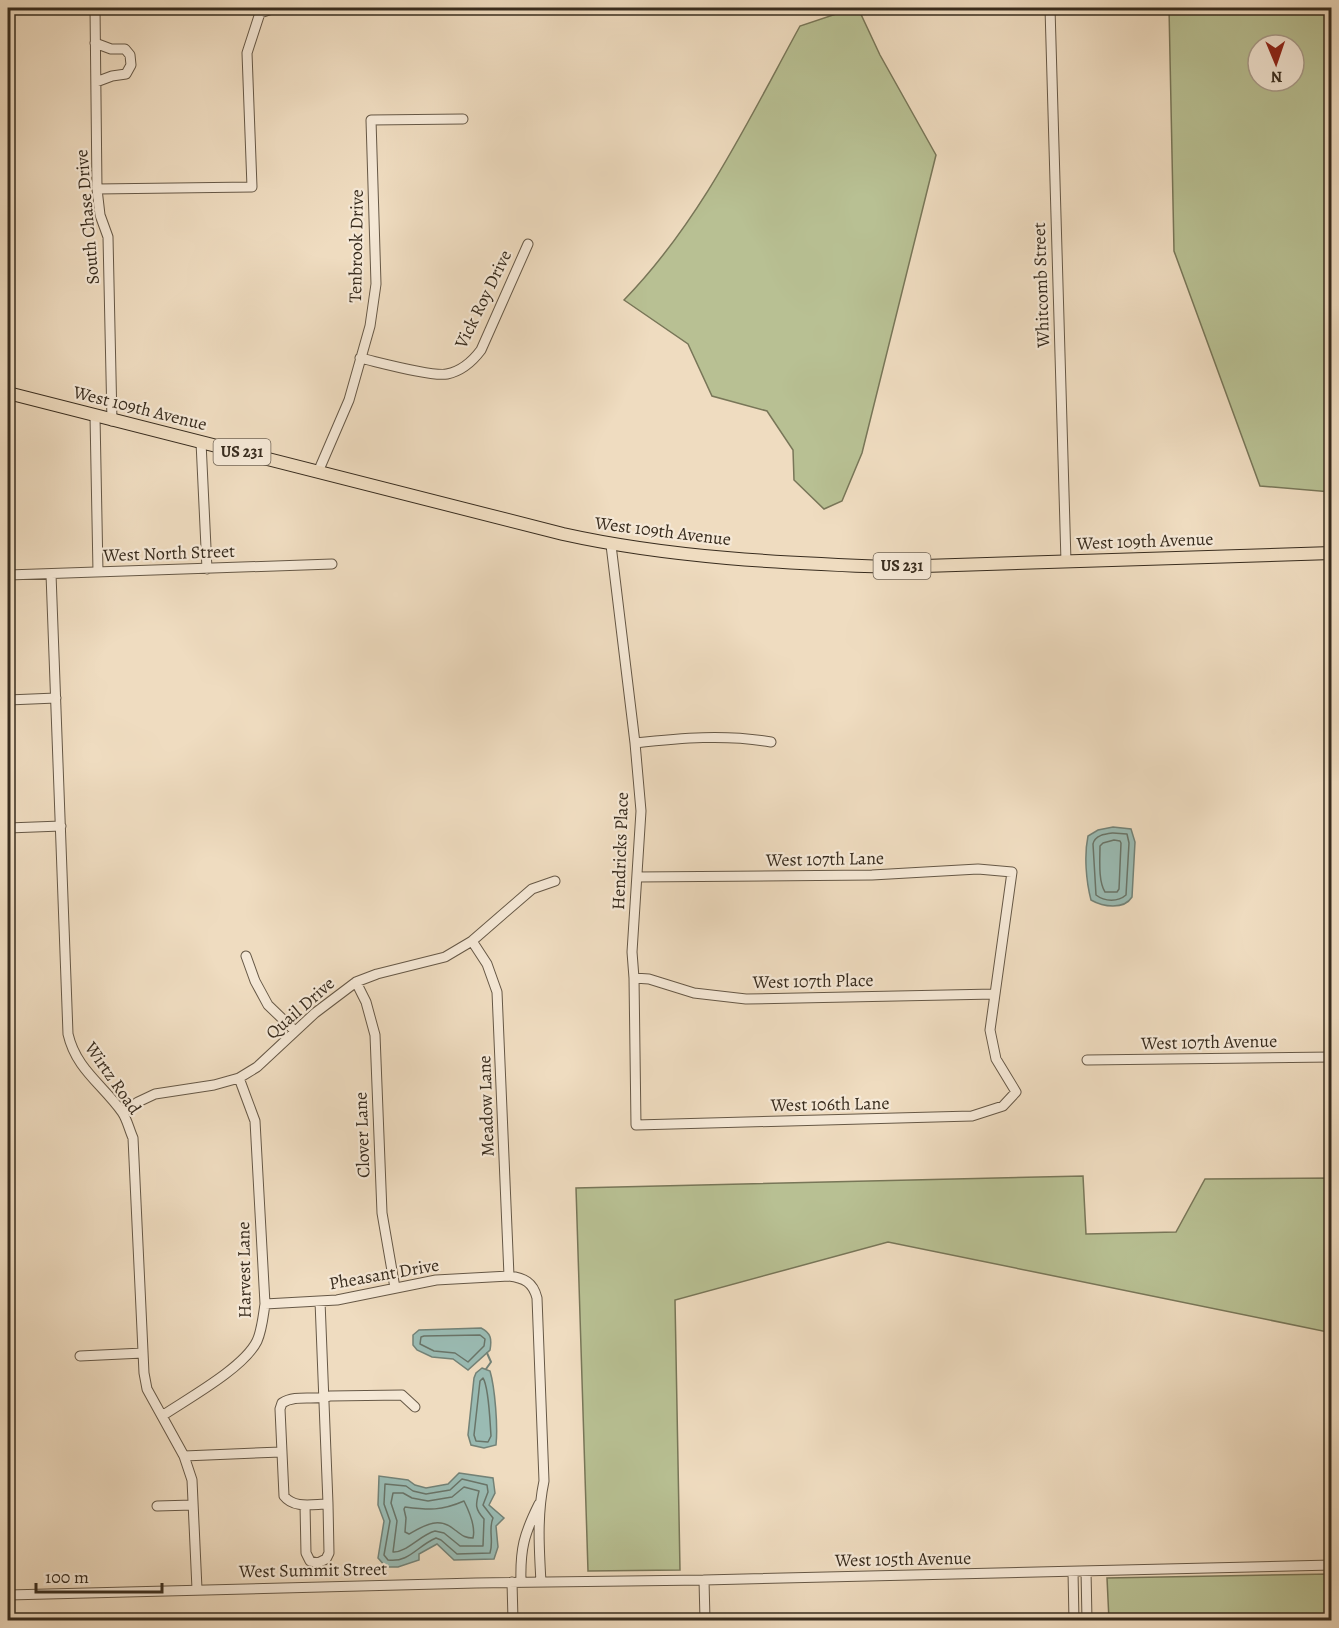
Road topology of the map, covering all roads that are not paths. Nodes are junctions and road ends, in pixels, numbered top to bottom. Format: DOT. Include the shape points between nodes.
graph roads {
  1 [pos="95,8"];
  2 [pos="275,8"];
  3 [pos="1050,8"];
  4 [pos="95,43"];
  5 [pos="96,82"];
  6 [pos="463,118"];
  7 [pos="97,189"];
  8 [pos="528,244"];
  9 [pos="360,358"];
  10 [pos="8,393"];
  11 [pos="95,416"];
  12 [pos="112,421"];
  13 [pos="201,442"];
  14 [pos="318,472"];
  15 [pos="611,544"];
  16 [pos="1332,553"];
  17 [pos="1066,562"];
  18 [pos="332,564"];
  19 [pos="207,569"];
  20 [pos="98,572"];
  21 [pos="51,574"];
  22 [pos="8,575"];
  23 [pos="56,698"];
  24 [pos="8,700"];
  25 [pos="771,742"];
  26 [pos="635,743"];
  27 [pos="61,826"];
  28 [pos="8,828"];
  29 [pos="637,877"];
  30 [pos="555,881"];
  31 [pos="472,941"];
  32 [pos="246,956"];
  33 [pos="634,978"];
  34 [pos="356,982"];
  35 [pos="995,994"];
  36 [pos="295,1031"];
  37 [pos="1332,1057"];
  38 [pos="1087,1060"];
  39 [pos="239,1078"];
  40 [pos="123,1113"];
  41 [pos="636,1125"];
  42 [pos="509,1276"];
  43 [pos="395,1288"];
  44 [pos="320,1301"];
  45 [pos="265,1304"];
  46 [pos="143,1353"];
  47 [pos="80,1356"];
  48 [pos="323,1398"];
  49 [pos="415,1407"];
  50 [pos="162,1416"];
  51 [pos="281,1452"];
  52 [pos="184,1456"];
  53 [pos="540,1502"];
  54 [pos="328,1504"];
  55 [pos="193,1505"];
  56 [pos="305,1505"];
  57 [pos="157,1506"];
  58 [pos="1332,1565"];
  59 [pos="1086,1571"];
  60 [pos="1073,1572"];
  61 [pos="704,1580"];
  62 [pos="517,1582"];
  63 [pos="541,1582"];
  64 [pos="476,1583"];
  65 [pos="197,1589"];
  66 [pos="8,1595"];
  67 [pos="513,1620"];
  68 [pos="705,1620"];
  69 [pos="1074,1620"];
  70 [pos="1087,1620"];
  1 -- 4 [label="street, South Chase Drive"];
  2 -- 7 [label="street" via="260,13 247,53 252,187"];
  3 -- 17 [label="street, Whitcomb Street"];
  4 -- 5 [label="street, South Chase Drive"];
  4 -- 5 [label="street" via="125,49 131,65 126,74"];
  5 -- 7 [label="street, South Chase Drive"];
  6 -- 9 [label="street, Tenbrook Drive" via="371,120 376,284 370,326"];
  7 -- 12 [label="street, South Chase Drive" via="108,237"];
  8 -- 9 [label="street, Vick Roy Drive" via="481,350 465,366 440,375"];
  9 -- 14 [label="street, Tenbrook Drive" via="349,400"];
  10 -- 11 [label="main road, West 109th Avenue / US 231"];
  11 -- 12 [label="main road, West 109th Avenue / US 231"];
  11 -- 20 [label="street"];
  12 -- 13 [label="main road, West 109th Avenue / US 231"];
  13 -- 14 [label="main road, West 109th Avenue / US 231"];
  13 -- 19 [label="street"];
  14 -- 15 [label="main road, West 109th Avenue / US 231"];
  15 -- 17 [label="main road, West 109th Avenue / US 231" via="822,565"];
  15 -- 26 [label="street, Hendricks Place"];
  16 -- 17 [label="main road, West 109th Avenue / US 231"];
  18 -- 19 [label="street, West North Street"];
  19 -- 20 [label="street, West North Street"];
  20 -- 21 [label="street, West North Street"];
  21 -- 22 [label="street, West North Street"];
  21 -- 23 [label="street, Wirtz Road"];
  23 -- 24 [label="street"];
  23 -- 27 [label="street, Wirtz Road"];
  25 -- 26 [label="street" via="699,737"];
  26 -- 29 [label="street, Hendricks Place" via="641,811"];
  27 -- 28 [label="street"];
  27 -- 40 [label="street, Wirtz Road" via="71,1049"];
  29 -- 33 [label="street, Hendricks Place"];
  29 -- 35 [label="street, West 107th Lane" via="872,875 978,869 1012,872"];
  30 -- 31 [label="street, Quail Drive" via="532,889"];
  31 -- 34 [label="street, Quail Drive" via="445,957"];
  31 -- 42 [label="street, Meadow Lane" via="487,964 497,992"];
  32 -- 36 [label="street" via="268,1005"];
  33 -- 35 [label="street, West 107th Place" via="694,993 746,999"];
  33 -- 41 [label="street, Hendricks Place"];
  34 -- 36 [label="street, Quail Drive"];
  34 -- 43 [label="street, Clover Lane" via="375,1035 382,1213"];
  35 -- 41 [label="street, West 106th Lane" via="990,1030 996,1059 1016,1092 1003,1106 972,1116"];
  36 -- 39 [label="street, Quail Drive" via="257,1067"];
  37 -- 38 [label="street, West 107th Avenue"];
  39 -- 40 [label="street, Quail Drive" via="155,1094"];
  39 -- 45 [label="street, Harvest Lane" via="255,1121"];
  40 -- 46 [label="street, Wirtz Road" via="133,1138 135,1158"];
  42 -- 43 [label="street, Pheasant Drive" via="436,1280"];
  42 -- 53 [label="street" via="528,1282 535,1288 537,1298 544,1481"];
  43 -- 44 [label="street, Pheasant Drive"];
  44 -- 45 [label="street, Pheasant Drive"];
  44 -- 48 [label="street"];
  45 -- 50 [label="street, Harvest Lane" via="256,1343 230,1371"];
  46 -- 47 [label="street"];
  46 -- 50 [label="street, Wirtz Road" via="147,1389"];
  48 -- 49 [label="street" via="402,1395"];
  48 -- 51 [label="street" via="282,1403"];
  48 -- 54 [label="street"];
  50 -- 52 [label="street, Wirtz Road"];
  51 -- 52 [label="street"];
  51 -- 56 [label="street" via="284,1496 288,1502"];
  52 -- 55 [label="street, Wirtz Road" via="192,1479"];
  53 -- 62 [label="street" via="527,1528"];
  53 -- 63 [label="street"];
  54 -- 56 [label="street"];
  54 -- 56 [label="street" via="329,1553 318,1563 310,1561 306,1553"];
  55 -- 57 [label="street"];
  55 -- 65 [label="street, Wirtz Road"];
  58 -- 59 [label="street, West 105th Avenue"];
  59 -- 60 [label="street, West 105th Avenue"];
  59 -- 70 [label="street"];
  60 -- 61 [label="street, West 105th Avenue"];
  60 -- 69 [label="street"];
  61 -- 63 [label="street, West 105th Avenue"];
  61 -- 68 [label="street"];
  62 -- 63 [label="street, West 105th Avenue"];
  62 -- 64 [label="street, West 105th Avenue"];
  62 -- 67 [label="street"];
  64 -- 65 [label="street, West Summit Street"];
  65 -- 66 [label="street, West Summit Street"];
}
